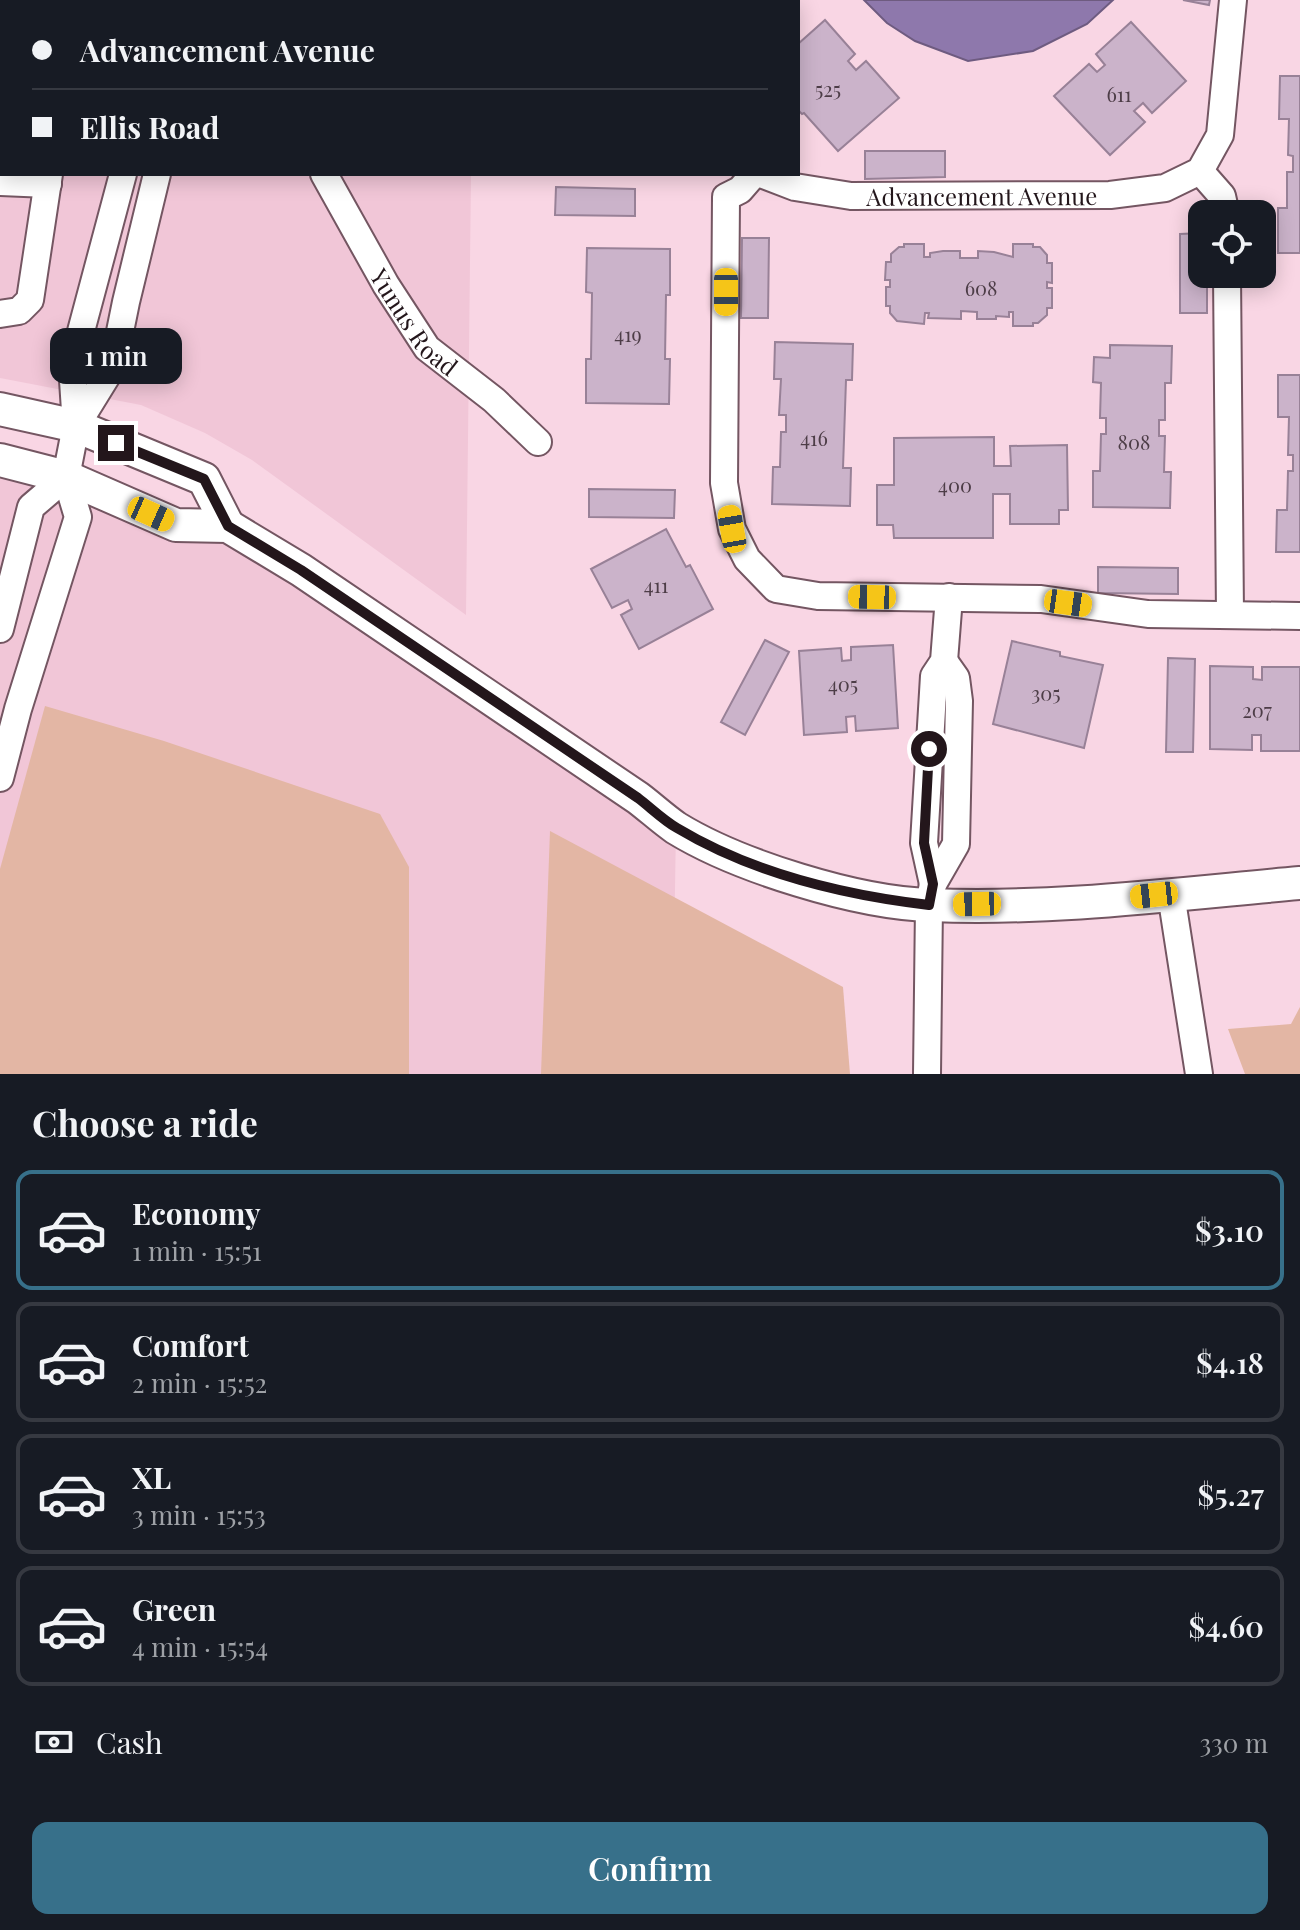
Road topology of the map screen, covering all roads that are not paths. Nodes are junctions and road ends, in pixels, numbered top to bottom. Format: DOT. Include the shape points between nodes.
graph roads {
  1 [pos="1233,0"];
  2 [pos="1200,171"];
  3 [pos="122,176"];
  4 [pos="157,176"];
  5 [pos="325,176"];
  6 [pos="752,176"];
  7 [pos="766,176"];
  8 [pos="48,179"];
  9 [pos="0,182"];
  10 [pos="1223,200"];
  11 [pos="1227,288"];
  12 [pos="0,314"];
  13 [pos="0,409"];
  14 [pos="76,426"];
  15 [pos="538,442"];
  16 [pos="0,460"];
  17 [pos="66,477"];
  18 [pos="228,526"];
  19 [pos="949,597"];
  20 [pos="1230,615"];
  21 [pos="1300,616"];
  22 [pos="0,629"];
  23 [pos="944,661"];
  24 [pos="931,718"];
  25 [pos="958,719"];
  26 [pos="0,775"];
  27 [pos="1300,883"];
  28 [pos="931,894"];
  29 [pos="1171,894"];
  30 [pos="927,1074"];
  31 [pos="1199,1074"];
  1 -- 2 [label="street" via="1220,135"];
  2 -- 7 [label="street, Advancement Avenue" via="1165,188 1110,195 851,196 795,187"];
  2 -- 10 [label="street"];
  3 -- 14 [label="street" via="72,365"];
  4 -- 14 [label="street" via="113,366"];
  5 -- 15 [label="street, Yunus Road" via="427,348"];
  6 -- 19 [label="street" via="726,197 724,483 732,529 747,559 776,589 818,596"];
  8 -- 9 [label="street"];
  8 -- 12 [label="street" via="30,300 19,311"];
  11 -- 20 [label="street"];
  13 -- 14 [label="main road"];
  14 -- 17 [label="street"];
  14 -- 18 [label="main road" via="204,479"];
  16 -- 17 [label="main road"];
  17 -- 18 [label="main road" via="176,525"];
  17 -- 22 [label="street" via="31,507"];
  17 -- 26 [label="street" via="78,517"];
  18 -- 28 [label="main road" via="301,570 676,827 782,874 883,899"];
  19 -- 20 [label="street" via="1041,599 1148,614"];
  19 -- 23 [label="street"];
  20 -- 21 [label="street"];
  23 -- 24 [label="street" via="934,676"];
  23 -- 25 [label="street" via="956,678"];
  24 -- 25 [label="street"];
  24 -- 28 [label="street" via="924,843"];
  25 -- 28 [label="street" via="956,844"];
  27 -- 29 [label="main road"];
  28 -- 29 [label="main road" via="1046,904"];
  28 -- 30 [label="street"];
  29 -- 31 [label="street"];
}
